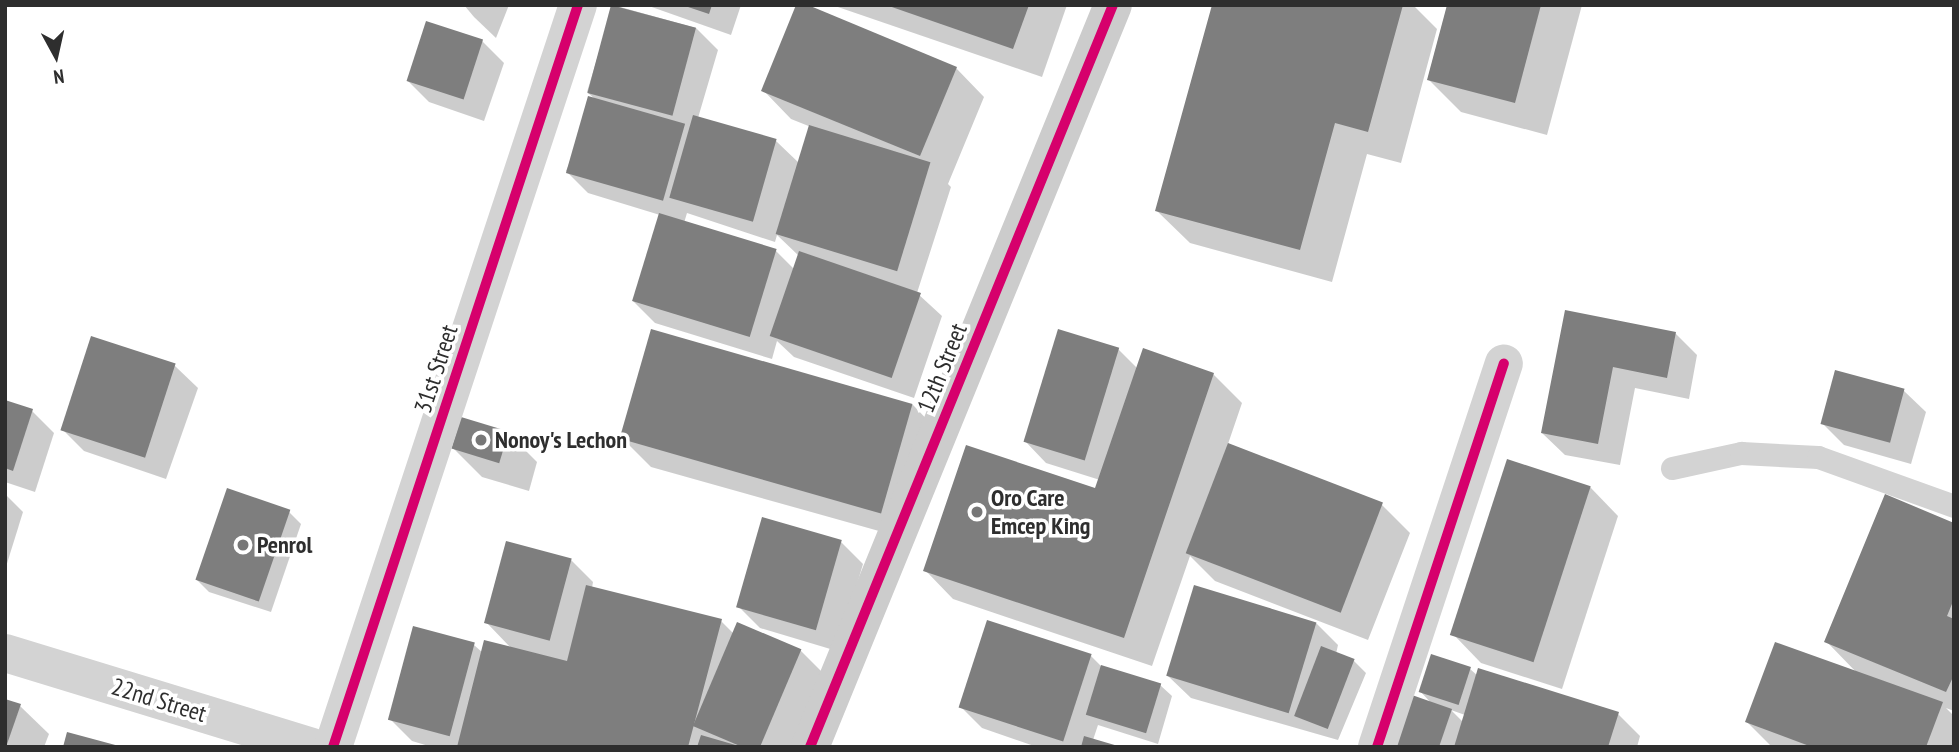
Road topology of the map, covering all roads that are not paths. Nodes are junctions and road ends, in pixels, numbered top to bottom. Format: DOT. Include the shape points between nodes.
graph roads {
  1 [pos="578,5"];
  2 [pos="1113,5"];
  3 [pos="1504,364"];
  4 [pos="1672,468"];
  5 [pos="1954,506"];
  6 [pos="5,653"];
  7 [pos="312,747"];
  8 [pos="333,747"];
  9 [pos="810,747"];
  10 [pos="1377,747"];
  1 -- 8 [label="street, 31st Street"];
  2 -- 9 [label="street, 12th Street"];
  3 -- 10 [label="street"];
  4 -- 5 [label="lane" via="1741,453 1818,457"];
  6 -- 7 [label="street, 22nd Street"];
}
